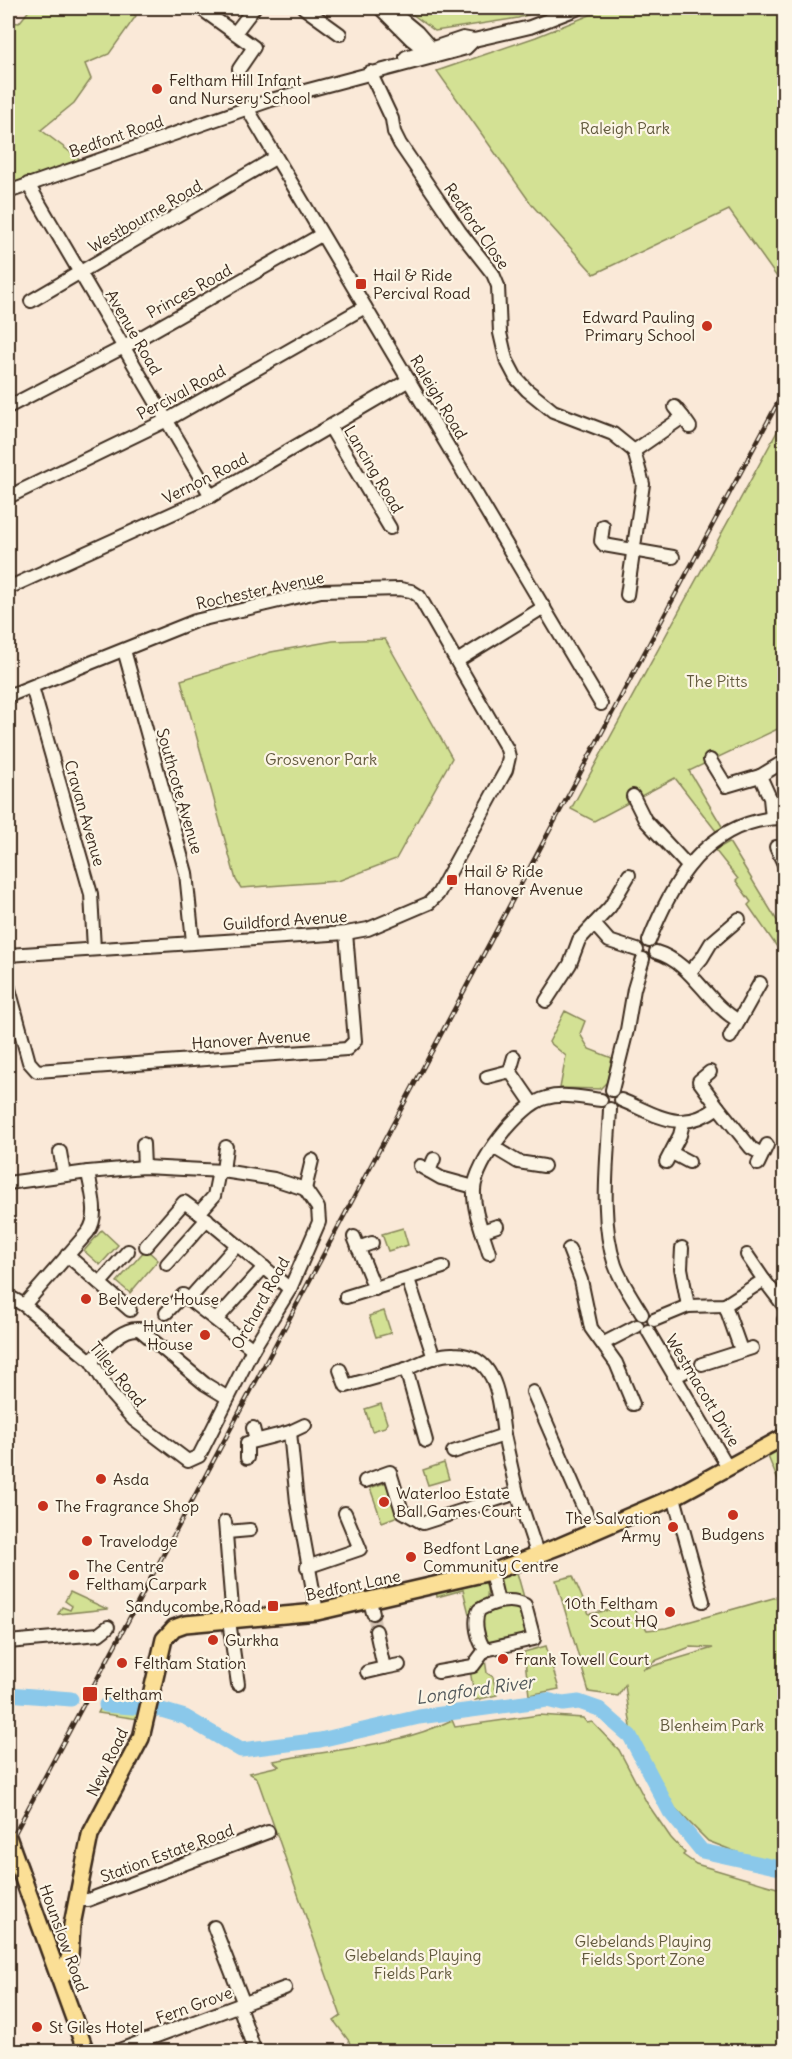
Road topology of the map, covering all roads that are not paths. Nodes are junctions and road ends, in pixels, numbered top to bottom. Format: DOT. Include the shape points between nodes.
graph roads {
  1 [pos="200,8"];
  2 [pos="254,8"];
  3 [pos="380,8"];
  4 [pos="388,8"];
  5 [pos="579,8"];
  6 [pos="308,9"];
  7 [pos="235,33"];
  8 [pos="340,34"];
  9 [pos="429,53"];
  10 [pos="238,69"];
  11 [pos="372,72"];
  12 [pos="247,108"];
  13 [pos="275,158"];
  14 [pos="28,184"];
  15 [pos="8,192"];
  16 [pos="321,235"];
  17 [pos="80,273"];
  18 [pos="31,301"];
  19 [pos="365,307"];
  20 [pos="124,347"];
  21 [pos="409,380"];
  22 [pos="8,407"];
  23 [pos="683,417"];
  24 [pos="167,420"];
  25 [pos="330,427"];
  26 [pos="634,451"];
  27 [pos="8,496"];
  28 [pos="211,496"];
  29 [pos="603,526"];
  30 [pos="390,528"];
  31 [pos="633,550"];
  32 [pos="673,557"];
  33 [pos="8,588"];
  34 [pos="627,596"];
  35 [pos="544,607"];
  36 [pos="124,650"];
  37 [pos="457,661"];
  38 [pos="32,687"];
  39 [pos="8,696"];
  40 [pos="601,704"];
  41 [pos="509,757"];
  42 [pos="710,760"];
  43 [pos="784,764"];
  44 [pos="760,776"];
  45 [pos="633,796"];
  46 [pos="778,818"];
  47 [pos="776,846"];
  48 [pos="784,864"];
  49 [pos="688,866"];
  50 [pos="629,875"];
  51 [pos="739,919"];
  52 [pos="594,924"];
  53 [pos="346,933"];
  54 [pos="649,941"];
  55 [pos="193,942"];
  56 [pos="94,949"];
  57 [pos="656,952"];
  58 [pos="8,955"];
  59 [pos="640,955"];
  60 [pos="689,973"];
  61 [pos="760,983"];
  62 [pos="8,985"];
  63 [pos="546,1001"];
  64 [pos="739,1021"];
  65 [pos="730,1037"];
  66 [pos="514,1057"];
  67 [pos="510,1071"];
  68 [pos="710,1072"];
  69 [pos="488,1077"];
  70 [pos="612,1090"];
  71 [pos="621,1100"];
  72 [pos="532,1102"];
  73 [pos="605,1104"];
  74 [pos="718,1107"];
  75 [pos="682,1123"];
  76 [pos="143,1144"];
  77 [pos="226,1147"];
  78 [pos="493,1147"];
  79 [pos="60,1152"];
  80 [pos="762,1154"];
  81 [pos="312,1160"];
  82 [pos="689,1162"];
  83 [pos="427,1165"];
  84 [pos="144,1167"];
  85 [pos="537,1170"];
  86 [pos="221,1171"];
  87 [pos="88,1172"];
  88 [pos="64,1175"];
  89 [pos="8,1183"];
  90 [pos="474,1187"];
  91 [pos="305,1190"];
  92 [pos="203,1216"];
  93 [pos="497,1226"];
  94 [pos="482,1231"];
  95 [pos="372,1243"];
  96 [pos="237,1245"];
  97 [pos="146,1246"];
  98 [pos="682,1248"];
  99 [pos="568,1249"];
  100 [pos="128,1251"];
  101 [pos="489,1253"];
  102 [pos="67,1254"];
  103 [pos="747,1256"];
  104 [pos="167,1264"];
  105 [pos="264,1267"];
  106 [pos="443,1267"];
  107 [pos="408,1279"];
  108 [pos="764,1280"];
  109 [pos="100,1283"];
  110 [pos="290,1289"];
  111 [pos="375,1289"];
  112 [pos="8,1296"];
  113 [pos="190,1298"];
  114 [pos="346,1298"];
  115 [pos="24,1305"];
  116 [pos="725,1305"];
  117 [pos="688,1306"];
  118 [pos="784,1306"];
  119 [pos="130,1310"];
  120 [pos="166,1313"];
  121 [pos="217,1320"];
  122 [pos="646,1326"];
  123 [pos="604,1343"];
  124 [pos="253,1349"];
  125 [pos="434,1358"];
  126 [pos="91,1361"];
  127 [pos="702,1364"];
  128 [pos="406,1369"];
  129 [pos="340,1370"];
  130 [pos="688,1370"];
  131 [pos="674,1377"];
  132 [pos="533,1392"];
  133 [pos="228,1398"];
  134 [pos="633,1404"];
  135 [pos="305,1425"];
  136 [pos="290,1432"];
  137 [pos="504,1435"];
  138 [pos="784,1439"];
  139 [pos="426,1442"];
  140 [pos="453,1452"];
  141 [pos="247,1458"];
  142 [pos="188,1461"];
  143 [pos="728,1467"];
  144 [pos="365,1481"];
  145 [pos="517,1493"];
  146 [pos="674,1497"];
  147 [pos="345,1513"];
  148 [pos="250,1530"];
  149 [pos="594,1532"];
  150 [pos="538,1556"];
  151 [pos="308,1567"];
  152 [pos="491,1572"];
  153 [pos="703,1601"];
  154 [pos="498,1602"];
  155 [pos="317,1612"];
  156 [pos="231,1620"];
  157 [pos="185,1624"];
  158 [pos="108,1628"];
  159 [pos="376,1631"];
  160 [pos="8,1642"];
  161 [pos="485,1650"];
  162 [pos="399,1665"];
  163 [pos="384,1668"];
  164 [pos="367,1672"];
  165 [pos="438,1672"];
  166 [pos="238,1684"];
  167 [pos="268,1832"];
  168 [pos="8,1837"];
  169 [pos="76,1900"];
  170 [pos="72,1925"];
  171 [pos="214,1927"];
  172 [pos="72,1945"];
  173 [pos="50,1951"];
  174 [pos="59,1976"];
  175 [pos="285,1988"];
  176 [pos="241,2005"];
  177 [pos="86,2052"];
  178 [pos="114,2052"];
  179 [pos="255,2052"];
  1 -- 7 [label="street"];
  2 -- 7 [label="street"];
  3 -- 9 [label="street"];
  4 -- 9 [label="street" via="417,32"];
  5 -- 9 [label="street, Bedfont Road" via="530,27 474,40 463,38"];
  6 -- 8 [label="street"];
  7 -- 10 [label="street" via="254,47"];
  9 -- 11 [label="street, Bedfont Road"];
  11 -- 12 [label="street, Bedfont Road"];
  11 -- 26 [label="street, Redford Close" via="400,144 493,274 498,286 502,341 516,378 553,411 613,434"];
  12 -- 13 [label="street, Raleigh Road"];
  12 -- 14 [label="street, Bedfont Road"];
  13 -- 16 [label="street, Raleigh Road"];
  13 -- 17 [label="street, Westbourne Road"];
  14 -- 15 [label="street, Bedfont Road"];
  14 -- 17 [label="street, Avenue Road"];
  16 -- 19 [label="street, Raleigh Road"];
  16 -- 20 [label="street, Princes Road"];
  17 -- 18 [label="street, Westbourne Road"];
  17 -- 20 [label="street, Avenue Road"];
  19 -- 21 [label="street, Raleigh Road"];
  19 -- 24 [label="street, Percival Road"];
  20 -- 22 [label="street, Princes Road"];
  20 -- 24 [label="street, Avenue Road"];
  21 -- 25 [label="street, Vernon Road"];
  21 -- 35 [label="street, Raleigh Road"];
  23 -- 26 [label="street"];
  24 -- 27 [label="street, Percival Road"];
  24 -- 28 [label="street, Avenue Road"];
  25 -- 28 [label="street, Vernon Road"];
  25 -- 30 [label="street, Lancing Road"];
  26 -- 31 [label="street" via="644,484"];
  28 -- 33 [label="street, Vernon Road"];
  29 -- 31 [label="street" via="604,545"];
  31 -- 32 [label="street"];
  31 -- 34 [label="street"];
  35 -- 37 [label="street"];
  35 -- 40 [label="street, Raleigh Road"];
  36 -- 37 [label="street, Rochester Avenue" via="195,621 321,591 400,589 418,596"];
  36 -- 38 [label="street, Rochester Avenue"];
  36 -- 55 [label="street, Southcote Avenue" via="186,873"];
  37 -- 41 [label="street, Rochester Avenue"];
  38 -- 39 [label="street, Rochester Avenue"];
  38 -- 56 [label="street, Cravan Avenue" via="91,894"];
  41 -- 53 [label="street, Guildford Avenue" via="506,770 438,894 429,903 378,925"];
  42 -- 44 [label="street" via="728,790"];
  43 -- 44 [label="street"];
  44 -- 46 [label="street"];
  45 -- 49 [label="street" via="645,820"];
  46 -- 49 [label="street" via="735,829"];
  47 -- 48 [label="street"];
  49 -- 54 [label="street"];
  50 -- 52 [label="street" via="617,885 610,907"];
  51 -- 60 [label="street" via="711,943"];
  52 -- 59 [label="street" via="609,941"];
  52 -- 63 [label="street" via="579,940 570,964"];
  53 -- 55 [label="street, Guildford Avenue"];
  53 -- 62 [label="street, Hanover Avenue" via="355,1041 347,1049 37,1071 29,1062"];
  54 -- 57 [label="street"];
  54 -- 59 [label="street" via="641,943"];
  55 -- 56 [label="street, Guildford Avenue"];
  56 -- 58 [label="street, Guildford Avenue"];
  57 -- 59 [label="street" via="650,959"];
  57 -- 60 [label="street"];
  59 -- 70 [label="street"];
  60 -- 64 [label="street" via="715,1006"];
  61 -- 64 [label="street"];
  64 -- 65 [label="street"];
  66 -- 67 [label="street"];
  67 -- 69 [label="street"];
  67 -- 72 [label="street"];
  68 -- 74 [label="street" via="697,1079"];
  70 -- 71 [label="street" via="618,1092"];
  70 -- 73 [label="street" via="605,1092"];
  71 -- 73 [label="street" via="616,1107"];
  71 -- 75 [label="street"];
  72 -- 73 [label="street" via="555,1096"];
  72 -- 78 [label="street"];
  73 -- 122 [label="street" via="606,1197 615,1265 642,1314 648,1314"];
  74 -- 75 [label="street" via="704,1118"];
  74 -- 80 [label="street" via="751,1148"];
  75 -- 82 [label="street" via="669,1157"];
  76 -- 84 [label="street"];
  77 -- 86 [label="street"];
  78 -- 85 [label="street"];
  78 -- 90 [label="street"];
  79 -- 88 [label="street"];
  81 -- 91 [label="street"];
  83 -- 90 [label="street" via="441,1178"];
  84 -- 86 [label="street"];
  84 -- 87 [label="street"];
  86 -- 91 [label="street" via="274,1179"];
  86 -- 92 [label="street"];
  87 -- 88 [label="street"];
  87 -- 102 [label="street" via="95,1217 88,1232"];
  88 -- 89 [label="street"];
  90 -- 94 [label="street"];
  91 -- 110 [label="street, Orchard Road" via="318,1208 319,1222"];
  92 -- 96 [label="street"];
  92 -- 97 [label="street" via="184,1202"];
  92 -- 104 [label="street"];
  93 -- 94 [label="street"];
  94 -- 101 [label="street"];
  95 -- 111 [label="street" via="356,1242"];
  96 -- 105 [label="street"];
  96 -- 113 [label="street"];
  98 -- 117 [label="street" via="681,1268"];
  99 -- 123 [label="street" via="581,1281 591,1328"];
  100 -- 109 [label="street"];
  102 -- 109 [label="street"];
  102 -- 115 [label="street"];
  103 -- 108 [label="street"];
  105 -- 110 [label="street"];
  105 -- 121 [label="street"];
  106 -- 107 [label="street"];
  107 -- 111 [label="street"];
  107 -- 125 [label="street"];
  108 -- 116 [label="street"];
  108 -- 118 [label="street"];
  109 -- 119 [label="street"];
  110 -- 124 [label="street, Orchard Road"];
  111 -- 114 [label="street"];
  112 -- 115 [label="street, Tilley Road"];
  113 -- 120 [label="street" via="183,1294"];
  113 -- 121 [label="street"];
  115 -- 126 [label="street, Tilley Road"];
  116 -- 117 [label="street"];
  116 -- 127 [label="street" via="746,1349"];
  117 -- 122 [label="street"];
  121 -- 124 [label="street"];
  122 -- 123 [label="street"];
  122 -- 131 [label="street, Westmacott Drive"];
  123 -- 134 [label="street"];
  124 -- 133 [label="street, Orchard Road"];
  125 -- 128 [label="street"];
  125 -- 137 [label="street" via="457,1354 479,1360 492,1373"];
  126 -- 133 [label="street" via="122,1334 139,1329 205,1384"];
  126 -- 142 [label="street, Tilley Road" via="112,1395 134,1420"];
  128 -- 129 [label="street" via="346,1386"];
  128 -- 139 [label="street"];
  130 -- 131 [label="street"];
  131 -- 143 [label="street, Westmacott Drive"];
  132 -- 149 [label="street"];
  133 -- 142 [label="street, Orchard Road" via="199,1456"];
  135 -- 136 [label="street"];
  136 -- 141 [label="street" via="254,1434 247,1443"];
  136 -- 151 [label="street"];
  137 -- 140 [label="street"];
  137 -- 145 [label="street"];
  138 -- 143 [label="main road, Bedfont Lane"];
  143 -- 146 [label="main road, Bedfont Lane"];
  144 -- 145 [label="street" via="390,1472 402,1511 423,1523"];
  145 -- 150 [label="street"];
  146 -- 149 [label="main road, Bedfont Lane"];
  146 -- 153 [label="street"];
  147 -- 151 [label="street" via="360,1550"];
  148 -- 156 [label="street" via="226,1527"];
  149 -- 150 [label="main road, Bedfont Lane"];
  150 -- 152 [label="main road, Bedfont Lane"];
  151 -- 155 [label="street"];
  152 -- 154 [label="street"];
  152 -- 155 [label="main road, Bedfont Lane" via="371,1607"];
  154 -- 161 [label="street" via="482,1608 476,1617"];
  154 -- 161 [label="street" via="518,1601 525,1605 534,1639"];
  155 -- 156 [label="main road, Bedfont Lane"];
  156 -- 157 [label="main road, Bedfont Lane"];
  156 -- 166 [label="street"];
  157 -- 169 [label="main road, New Road" via="174,1628 164,1639 139,1744 90,1835"];
  158 -- 160 [label="street" via="99,1634"];
  159 -- 163 [label="street"];
  161 -- 165 [label="street" via="472,1666"];
  162 -- 163 [label="street"];
  163 -- 164 [label="street"];
  167 -- 169 [label="street, Station Estate Road" via="88,1900"];
  168 -- 173 [label="main road, Hounslow Road, bridge"];
  169 -- 170 [label="main road, New Road"];
  170 -- 172 [label="main road, New Road"];
  170 -- 173 [label="main road"];
  171 -- 176 [label="street"];
  172 -- 173 [label="main road"];
  172 -- 174 [label="main road, New Road" via="65,1972"];
  173 -- 174 [label="main road, Hounslow Road"];
  174 -- 177 [label="main road, Hounslow Road"];
  175 -- 176 [label="street, Fern Grove"];
  176 -- 178 [label="street, Fern Grove"];
  176 -- 179 [label="street"];
}
